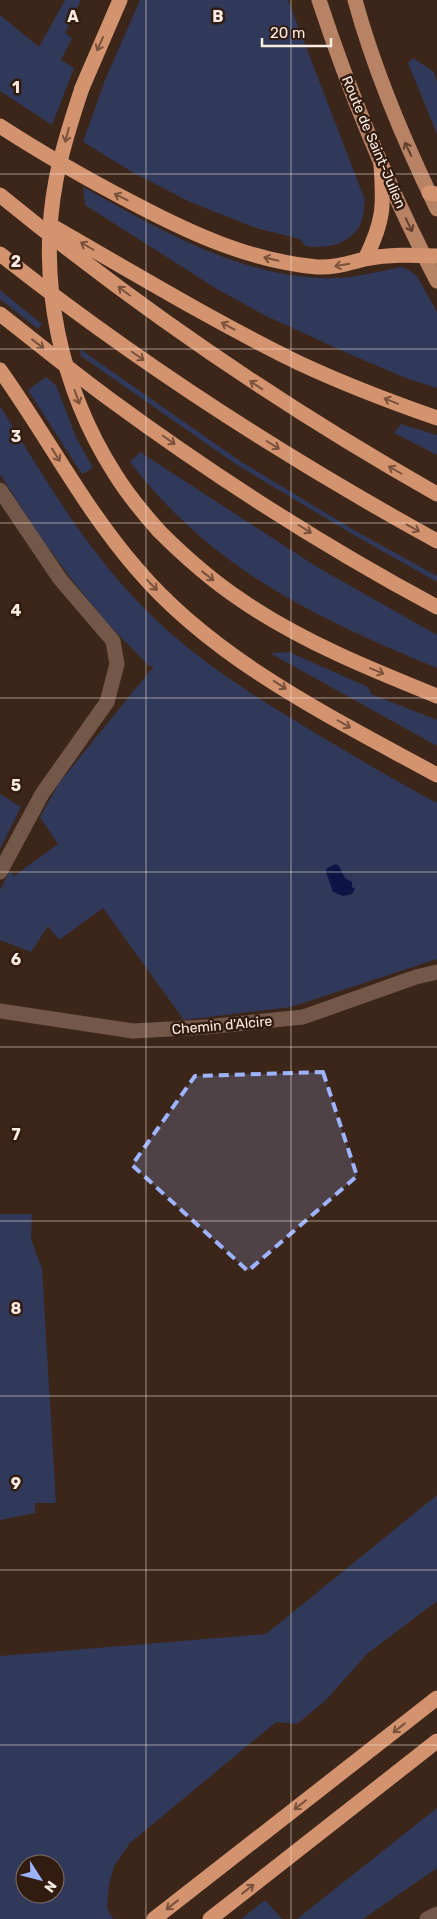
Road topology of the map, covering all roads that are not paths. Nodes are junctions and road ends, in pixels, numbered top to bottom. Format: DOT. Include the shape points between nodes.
graph roads {
  1 [pos="120,0"];
  2 [pos="320,0"];
  3 [pos="355,0"];
  4 [pos="0,126"];
  5 [pos="381,165"];
  6 [pos="433,193"];
  7 [pos="3,197"];
  8 [pos="437,209"];
  9 [pos="0,254"];
  10 [pos="430,256"];
  11 [pos="365,259"];
  12 [pos="437,281"];
  13 [pos="0,314"];
  14 [pos="0,370"];
  15 [pos="437,418"];
  16 [pos="0,490"];
  17 [pos="437,494"];
  18 [pos="437,541"];
  19 [pos="437,607"];
  20 [pos="437,696"];
  21 [pos="437,775"];
  22 [pos="0,872"];
  23 [pos="437,972"];
  24 [pos="0,1012"];
  25 [pos="437,1698"];
  26 [pos="437,1741"];
  27 [pos="437,1914"];
  28 [pos="154,1919"];
  29 [pos="210,1919"];
  30 [pos="427,1919"];
  1 -- 20 [label="highway, one-way, bridge" via="82,88 63,149 52,208 51,270 58,332 64,362 85,420 131,499 159,531 204,572 262,614 333,652"];
  2 -- 5 [label="main road, Route de Saint-Julien"];
  6 -- 3 [label="main road, Route de Saint-Julien, one-way" via="406,143 384,91"];
  11 -- 4 [label="highway, one-way" via="319,267 280,262 230,248 180,227 82,176"];
  5 -- 10 [label="main road, Route de Saint-Julien, one-way"];
  5 -- 11 [label="highway" via="381,220"];
  6 -- 8 [label="main road, Route de Saint-Julien"];
  15 -- 7 [label="highway, one-way" via="300,363 219,321"];
  17 -- 7 [label="highway, one-way" via="233,370 101,274"];
  9 -- 18 [label="highway, one-way" via="108,335 209,404"];
  10 -- 11 [label="highway" via="399,254"];
  10 -- 12 [label="main road, Route de Saint-Julien"];
  13 -- 19 [label="highway, one-way" via="107,398 208,467 347,555"];
  14 -- 21 [label="highway, one-way" via="110,536 175,608 208,636 272,681"];
  16 -- 22 [label="street" via="60,580 113,641 117,664 107,702 42,794"];
  23 -- 24 [label="street, Chemin d'Alcire" via="303,1016 206,1027 132,1031"];
  25 -- 28 [label="highway, one-way"];
  29 -- 26 [label="highway, one-way"];
  27 -- 30 [label="street"];
}
